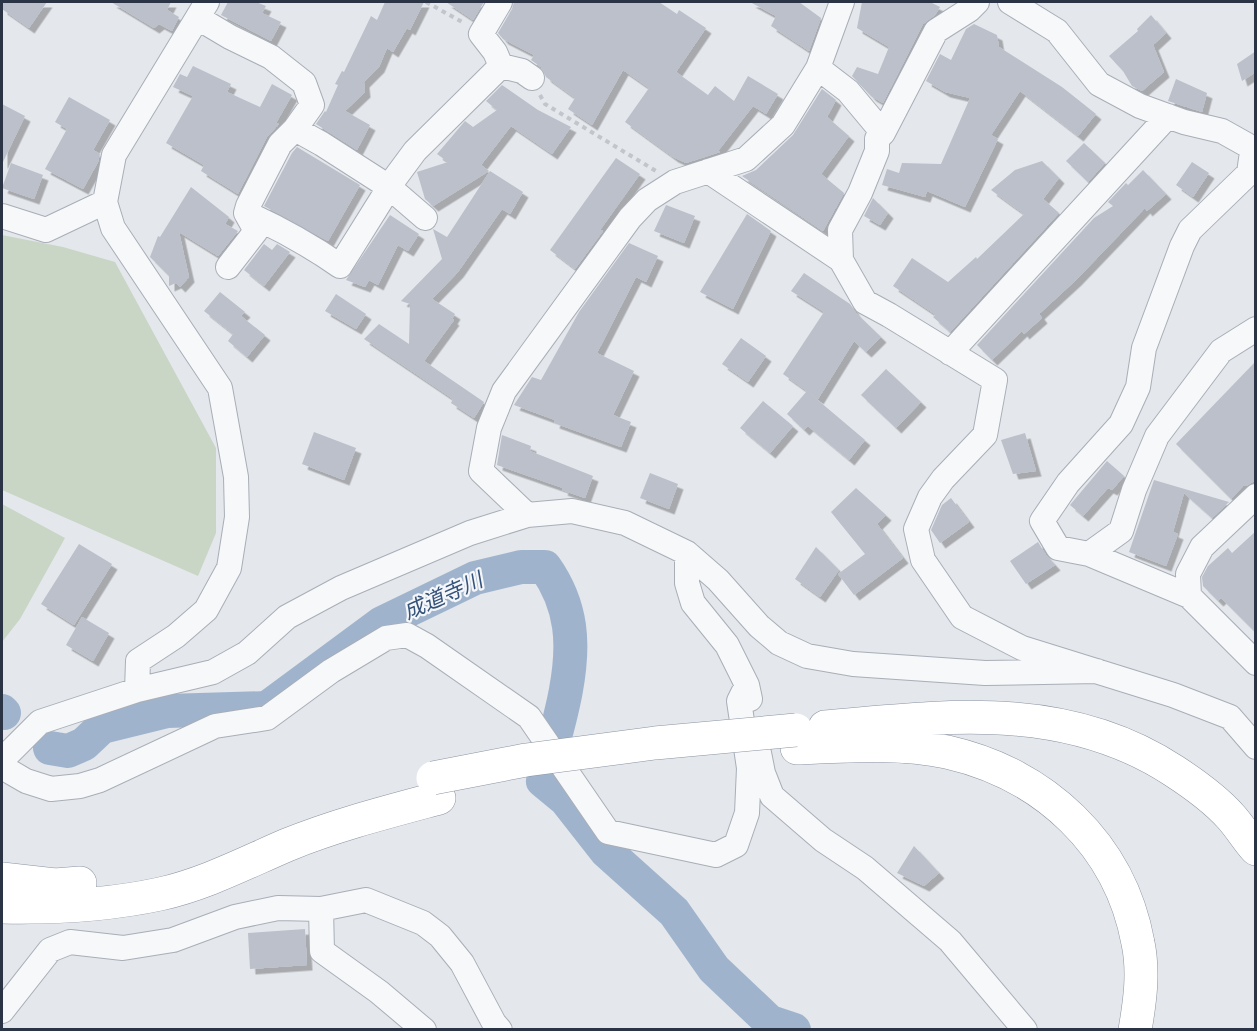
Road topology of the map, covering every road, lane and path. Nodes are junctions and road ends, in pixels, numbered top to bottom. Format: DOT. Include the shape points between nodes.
graph roads {
  1 [pos="500,2"];
  2 [pos="842,2"];
  3 [pos="978,2"];
  4 [pos="1010,2"];
  5 [pos="202,10"];
  6 [pos="501,66"];
  7 [pos="818,68"];
  8 [pos="532,78"];
  9 [pos="1168,116"];
  10 [pos="295,129"];
  11 [pos="882,133"];
  12 [pos="708,171"];
  13 [pos="389,188"];
  14 [pos="105,202"];
  15 [pos="246,213"];
  16 [pos="2,216"];
  17 [pos="425,218"];
  18 [pos="841,260"];
  19 [pos="228,267"];
  20 [pos="1256,329"];
  21 [pos="950,353"];
  22 [pos="1256,496"];
  23 [pos="527,515"];
  24 [pos="687,553"];
  25 [pos="1089,554"];
  26 [pos="1189,596"];
  27 [pos="1253,656"];
  28 [pos="1097,671"];
  29 [pos="747,685"];
  30 [pos="137,690"];
  31 [pos="796,739"];
  32 [pos="1256,747"];
  33 [pos="2,760"];
  34 [pos="2,767"];
  35 [pos="436,788"];
  36 [pos="1256,849"];
  37 [pos="2,879"];
  38 [pos="2,907"];
  39 [pos="321,909"];
  40 [pos="2,1011"];
  41 [pos="424,1029"];
  42 [pos="500,1029"];
  43 [pos="1025,1029"];
  44 [pos="1135,1029"];
  1 -- 6 [label="street" via="481,34"];
  2 -- 7 [label="street"];
  3 -- 11 [label="street" via="936,31"];
  4 -- 9 [label="street" via="1057,31 1099,84"];
  5 -- 10 [label="street" via="230,37 272,57 304,83 312,105"];
  5 -- 14 [label="street" via="114,154"];
  6 -- 8 [label="street"];
  6 -- 13 [label="street" via="415,151"];
  7 -- 11 [label="street" via="848,91"];
  7 -- 12 [label="street" via="776,132 746,159"];
  9 -- 21 [label="street"];
  9 -- 25 [label="street" via="1222,131 1247,145 1252,152 1249,173 1190,230 1144,348 1138,387 1121,424 1068,483 1042,521 1058,548"];
  10 -- 13 [label="street"];
  10 -- 15 [label="street" via="280,144"];
  11 -- 18 [label="street" via="877,139 878,152 840,230"];
  12 -- 18 [label="street"];
  12 -- 23 [label="street" via="675,182 647,200 630,218 504,391 489,428 481,471"];
  13 -- 15 [label="street" via="340,266 295,237"];
  13 -- 17 [label="street"];
  14 -- 16 [label="street" via="46,230"];
  14 -- 30 [label="street" via="113,228 220,388 236,477 237,517 229,568 206,610 138,661"];
  15 -- 19 [label="street" via="256,231"];
  18 -- 21 [label="street" via="865,303"];
  20 -- 25 [label="street" via="1221,351 1156,436 1121,531"];
  21 -- 28 [label="street" via="995,380 985,435 943,479 916,529 923,560 962,617 1022,648"];
  22 -- 26 [label="street" via="1202,547 1188,574"];
  23 -- 24 [label="street" via="572,512 625,523"];
  23 -- 30 [label="street" via="470,533 340,588 287,617 247,653 213,672"];
  24 -- 28 [label="street" via="779,644 807,656 854,664 985,673"];
  24 -- 29 [label="street" via="687,583 693,603 727,645"];
  25 -- 26 [label="street"];
  26 -- 27 [label="street"];
  28 -- 32 [label="street" via="1230,717"];
  29 -- 34 [label="street" via="739,700 749,768 747,813 736,845 716,855 608,832 530,717 407,635 386,638 331,671 267,718 215,726 100,780 51,789"];
  29 -- 43 [label="street" via="763,773 772,795 950,941"];
  30 -- 33 [label="street" via="40,722"];
  31 -- 35 [label="highway, bridge" via="655,742 526,760"];
  31 -- 36 [label="highway" via="940,717 1003,717 1056,724 1105,736 1154,758 1196,785 1230,816"];
  31 -- 44 [label="highway" via="946,752 987,764 1026,782 1060,807 1091,838 1113,868 1129,904 1139,945 1141,991"];
  35 -- 37 [label="highway" via="344,802 206,857 157,872 55,885"];
  35 -- 38 [label="highway" via="213,878 161,894 63,906"];
  39 -- 40 [label="street" via="278,908 235,917 174,940 123,948 70,942 50,950"];
  39 -- 41 [label="street" via="322,951"];
  39 -- 42 [label="street" via="366,900 423,923 440,936 462,963"];
}
